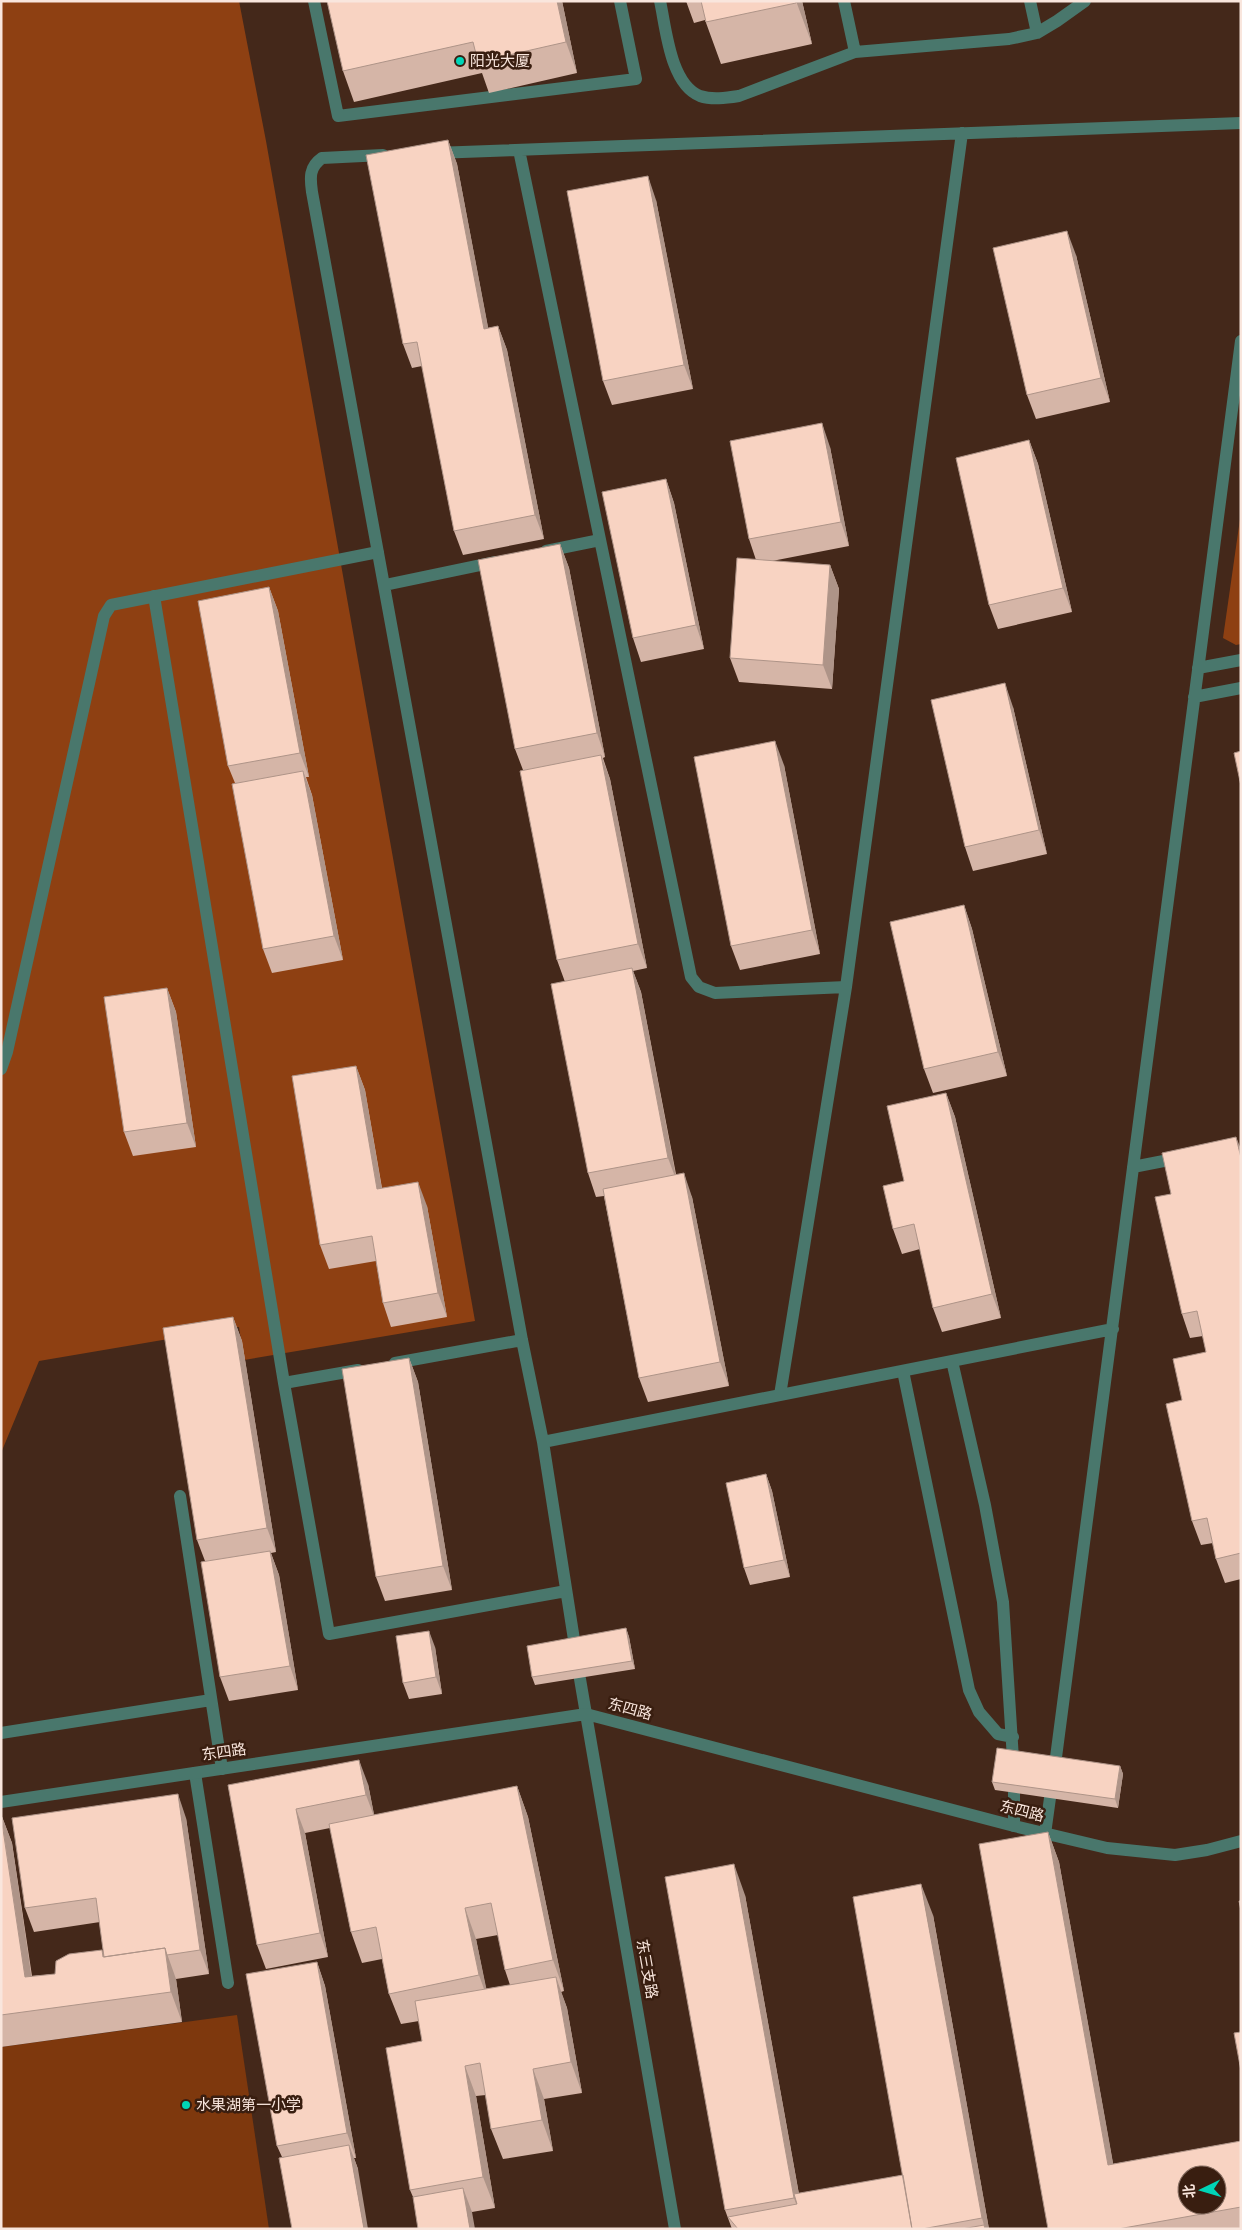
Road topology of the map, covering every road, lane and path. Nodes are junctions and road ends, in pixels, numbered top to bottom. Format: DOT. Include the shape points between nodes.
graph roads {
  1 [pos="314,1"];
  2 [pos="620,1"];
  3 [pos="660,1"];
  4 [pos="844,1"];
  5 [pos="1030,1"];
  6 [pos="1085,1"];
  7 [pos="1037,33"];
  8 [pos="856,52"];
  9 [pos="1241,123"];
  10 [pos="962,133"];
  11 [pos="519,150"];
  12 [pos="424,153"];
  13 [pos="396,154"];
  14 [pos="1241,341"];
  15 [pos="600,540"];
  16 [pos="378,552"];
  17 [pos="535,554"];
  18 [pos="507,560"];
  19 [pos="385,585"];
  20 [pos="154,596"];
  21 [pos="1241,660"];
  22 [pos="1198,668"];
  23 [pos="1241,688"];
  24 [pos="1194,697"];
  25 [pos="846,987"];
  26 [pos="1,1069"];
  27 [pos="1196,1154"];
  28 [pos="1133,1167"];
  29 [pos="1113,1329"];
  30 [pos="522,1340"];
  31 [pos="952,1361"];
  32 [pos="903,1371"];
  33 [pos="284,1384"];
  34 [pos="780,1396"];
  35 [pos="543,1442"];
  36 [pos="180,1496"];
  37 [pos="566,1591"];
  38 [pos="575,1646"];
  39 [pos="580,1679"];
  40 [pos="211,1700"];
  41 [pos="586,1714"];
  42 [pos="1,1733"];
  43 [pos="1013,1737"];
  44 [pos="1013,1759"];
  45 [pos="1055,1765"];
  46 [pos="222,1769"];
  47 [pos="195,1773"];
  48 [pos="1014,1793"];
  49 [pos="1050,1798"];
  50 [pos="1,1802"];
  51 [pos="1014,1826"];
  52 [pos="1046,1834"];
  53 [pos="1241,1841"];
  54 [pos="228,1982"];
  55 [pos="675,2229"];
  1 -- 2 [label="street" via="338,116 636,80"];
  3 -- 8 [label="street" via="678,75 700,96 739,96"];
  4 -- 8 [label="street"];
  5 -- 7 [label="street"];
  6 -- 7 [label="street"];
  7 -- 8 [label="street" via="1009,39"];
  9 -- 10 [label="street"];
  10 -- 11 [label="street"];
  10 -- 25 [label="street"];
  11 -- 12 [label="street"];
  11 -- 15 [label="street"];
  13 -- 16 [label="street" via="322,158 312,168 310,179"];
  14 -- 22 [label="street"];
  15 -- 17 [label="street"];
  15 -- 25 [label="street" via="691,977 699,987 716,993"];
  16 -- 19 [label="street"];
  16 -- 20 [label="street"];
  18 -- 19 [label="street"];
  19 -- 30 [label="street"];
  20 -- 26 [label="street" via="111,605 104,616"];
  20 -- 33 [label="street"];
  21 -- 22 [label="street"];
  22 -- 24 [label="street"];
  23 -- 24 [label="street"];
  24 -- 28 [label="street"];
  25 -- 34 [label="street"];
  27 -- 28 [label="street"];
  28 -- 29 [label="street"];
  29 -- 31 [label="street"];
  29 -- 45 [label="street"];
  30 -- 33 [label="street"];
  30 -- 35 [label="street"];
  31 -- 32 [label="street"];
  31 -- 43 [label="street" via="1003,1602"];
  32 -- 34 [label="street"];
  32 -- 43 [label="street" via="969,1690 979,1712 998,1734"];
  33 -- 37 [label="street" via="329,1634"];
  34 -- 35 [label="street"];
  35 -- 37 [label="street"];
  36 -- 40 [label="street"];
  37 -- 38 [label="street"];
  39 -- 41 [label="street, 东三支路"];
  40 -- 42 [label="street"];
  40 -- 46 [label="street"];
  41 -- 46 [label="street, 东四路"];
  41 -- 51 [label="street, 东四路"];
  41 -- 55 [label="street, 东三支路"];
  43 -- 44 [label="street"];
  46 -- 47 [label="street, 东四路"];
  47 -- 50 [label="street, 东四路"];
  47 -- 54 [label="street"];
  48 -- 51 [label="street"];
  49 -- 52 [label="street"];
  51 -- 52 [label="street, 东四路"];
  52 -- 53 [label="street, 东四路" via="1107,1848 1160,1855 1192,1854"];
}
